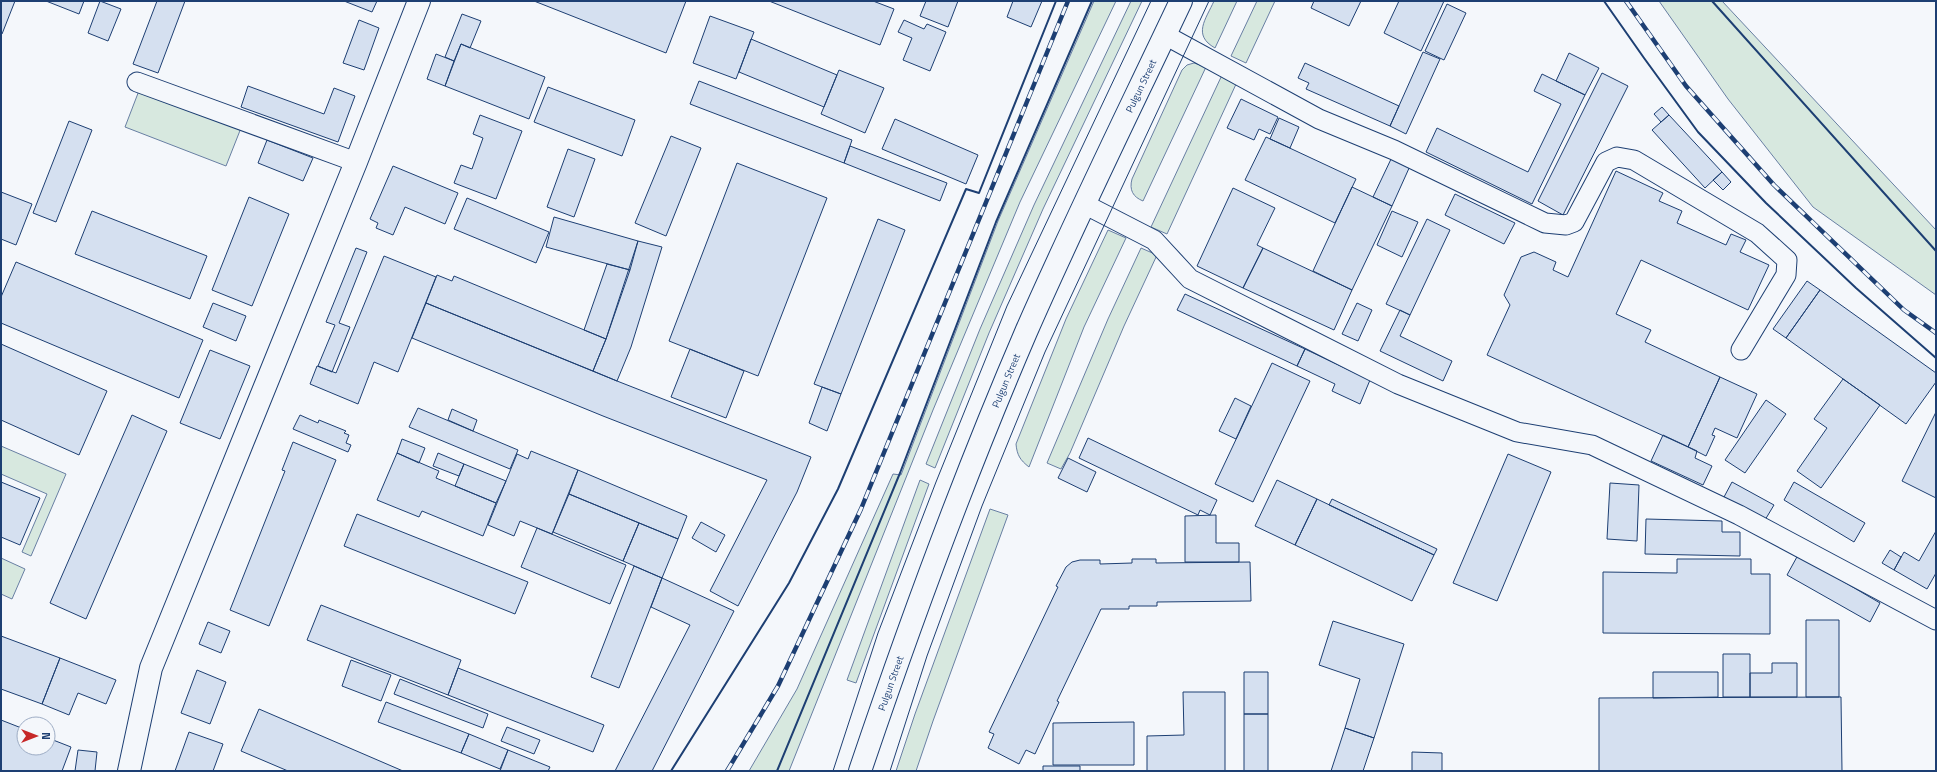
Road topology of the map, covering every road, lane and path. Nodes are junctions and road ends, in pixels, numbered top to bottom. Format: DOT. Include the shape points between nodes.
graph roads {
  1 [pos="419,1"];
  2 [pos="1181,1"];
  3 [pos="1165,35"];
  4 [pos="137,82"];
  5 [pos="356,162"];
  6 [pos="1084,204"];
  7 [pos="1741,350"];
  8 [pos="1936,620"];
  9 [pos="129,771"];
  10 [pos="860,771"];
  1 -- 5 [label="main road"];
  2 -- 3 [label="main road, Pulgun Street"];
  3 -- 6 [label="main road, Pulgun Street"];
  3 -- 7 [label="street" via="1319,119 1394,150 1545,223 1566,225 1574,222 1606,162 1617,157 1634,160 1758,233 1787,260 1786,276"];
  4 -- 5 [label="street"];
  5 -- 9 [label="main road" via="151,668"];
  6 -- 8 [label="street" via="1154,240 1190,279 1398,384 1517,432 1592,445 1739,515"];
  6 -- 10 [label="main road, Pulgun Street" via="1026,332 961,490 902,646"];
}
